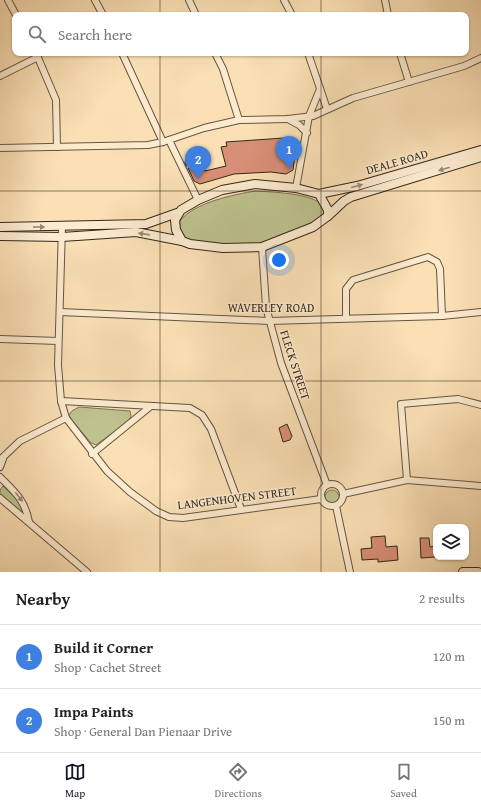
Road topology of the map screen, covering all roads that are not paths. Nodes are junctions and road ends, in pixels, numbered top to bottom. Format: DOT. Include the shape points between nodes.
graph roads {
  1 [pos="8,0"];
  2 [pos="96,0"];
  3 [pos="189,0"];
  4 [pos="384,0"];
  5 [pos="286,2"];
  6 [pos="14,12"];
  7 [pos="102,12"];
  8 [pos="195,12"];
  9 [pos="291,12"];
  10 [pos="387,12"];
  11 [pos="35,56"];
  12 [pos="37,56"];
  13 [pos="124,56"];
  14 [pos="216,56"];
  15 [pos="309,56"];
  16 [pos="401,56"];
  17 [pos="481,58"];
  18 [pos="0,76"];
  19 [pos="409,82"];
  20 [pos="320,89"];
  21 [pos="327,109"];
  22 [pos="309,116"];
  23 [pos="288,119"];
  24 [pos="239,120"];
  25 [pos="307,133"];
  26 [pos="166,141"];
  27 [pos="57,147"];
  28 [pos="0,148"];
  29 [pos="481,150"];
  30 [pos="481,157"];
  31 [pos="296,188"];
  32 [pos="319,194"];
  33 [pos="198,200"];
  34 [pos="177,213"];
  35 [pos="328,216"];
  36 [pos="62,226"];
  37 [pos="0,227"];
  38 [pos="0,236"];
  39 [pos="62,237"];
  40 [pos="182,241"];
  41 [pos="262,247"];
  42 [pos="60,312"];
  43 [pos="481,312"];
  44 [pos="442,316"];
  45 [pos="346,318"];
  46 [pos="269,321"];
  47 [pos="0,339"];
  48 [pos="58,341"];
  49 [pos="61,401"];
  50 [pos="130,405"];
  51 [pos="481,405"];
  52 [pos="151,406"];
  53 [pos="136,417"];
  54 [pos="66,418"];
  55 [pos="92,454"];
  56 [pos="1,460"];
  57 [pos="0,467"];
  58 [pos="0,477"];
  59 [pos="406,480"];
  60 [pos="327,485"];
  61 [pos="481,486"];
  62 [pos="343,494"];
  63 [pos="0,498"];
  64 [pos="321,499"];
  65 [pos="336,506"];
  66 [pos="240,509"];
  67 [pos="29,522"];
  68 [pos="85,571"];
  69 [pos="350,572"];
  70 [pos="463,572"];
  71 [pos="478,572"];
  1 -- 6 [label="street"];
  2 -- 7 [label="street"];
  3 -- 8 [label="street"];
  4 -- 10 [label="street"];
  5 -- 9 [label="street"];
  11 -- 18 [label="street"];
  12 -- 27 [label="street" via="56,100"];
  13 -- 26 [label="street"];
  14 -- 24 [label="street"];
  15 -- 20 [label="street"];
  16 -- 19 [label="street"];
  17 -- 19 [label="street" via="464,66"];
  19 -- 21 [label="street" via="353,98"];
  20 -- 21 [label="street"];
  20 -- 22 [label="street"];
  21 -- 22 [label="street"];
  22 -- 23 [label="street"];
  22 -- 25 [label="street"];
  23 -- 24 [label="street"];
  23 -- 25 [label="street"];
  24 -- 26 [label="street"];
  25 -- 31 [label="street"];
  26 -- 27 [label="street" via="148,145"];
  26 -- 33 [label="street"];
  27 -- 28 [label="street"];
  32 -- 29 [label="street, DEALE ROAD, one-way" via="357,186"];
  30 -- 35 [label="street, DEALE ROAD, one-way" via="351,197"];
  31 -- 32 [label="street, DEALE ROAD"];
  31 -- 33 [label="street, DEALE ROAD" via="255,184 222,190"];
  32 -- 35 [label="street" via="328,210"];
  33 -- 34 [label="street, DEALE ROAD"];
  34 -- 36 [label="street, DEALE ROAD" via="146,224"];
  34 -- 40 [label="street" via="176,230"];
  35 -- 41 [label="street, DEALE ROAD" via="312,227"];
  37 -- 36 [label="street, DEALE ROAD, one-way"];
  36 -- 39 [label="street, LANGENHOVEN STREET"];
  38 -- 39 [label="street"];
  40 -- 39 [label="street, one-way" via="136,232"];
  39 -- 42 [label="street, LANGENHOVEN STREET"];
  40 -- 41 [label="street" via="223,248"];
  41 -- 46 [label="street, FLECK STREET"];
  42 -- 46 [label="street, WAVERLEY ROAD"];
  42 -- 48 [label="street, LANGENHOVEN STREET"];
  43 -- 44 [label="street, WAVERLEY ROAD"];
  44 -- 45 [label="street, WAVERLEY ROAD"];
  44 -- 45 [label="street" via="440,269 435,260 428,257 353,280 346,289"];
  45 -- 46 [label="street, WAVERLEY ROAD"];
  46 -- 60 [label="street, FLECK STREET" via="280,363"];
  47 -- 48 [label="street"];
  48 -- 49 [label="street, LANGENHOVEN STREET" via="58,384"];
  49 -- 50 [label="street"];
  49 -- 54 [label="street, LANGENHOVEN STREET"];
  50 -- 52 [label="street"];
  50 -- 53 [label="street"];
  51 -- 59 [label="street" via="458,399 401,404"];
  52 -- 53 [label="street"];
  52 -- 66 [label="street" via="190,408 205,419"];
  53 -- 55 [label="street"];
  54 -- 55 [label="street, LANGENHOVEN STREET"];
  54 -- 56 [label="street" via="20,441"];
  55 -- 66 [label="street, LANGENHOVEN STREET" via="130,492 163,515 183,518"];
  56 -- 57 [label="street"];
  58 -- 67 [label="street, one-way" via="23,502"];
  59 -- 61 [label="street"];
  59 -- 62 [label="street"];
  60 -- 62 [label="street" via="339,486"];
  60 -- 64 [label="street" via="321,491"];
  62 -- 65 [label="street"];
  63 -- 67 [label="street"];
  64 -- 65 [label="street" via="328,506"];
  64 -- 66 [label="street, LANGENHOVEN STREET"];
  65 -- 69 [label="street"];
  67 -- 68 [label="street"];
  70 -- 71 [label="street"];
}
